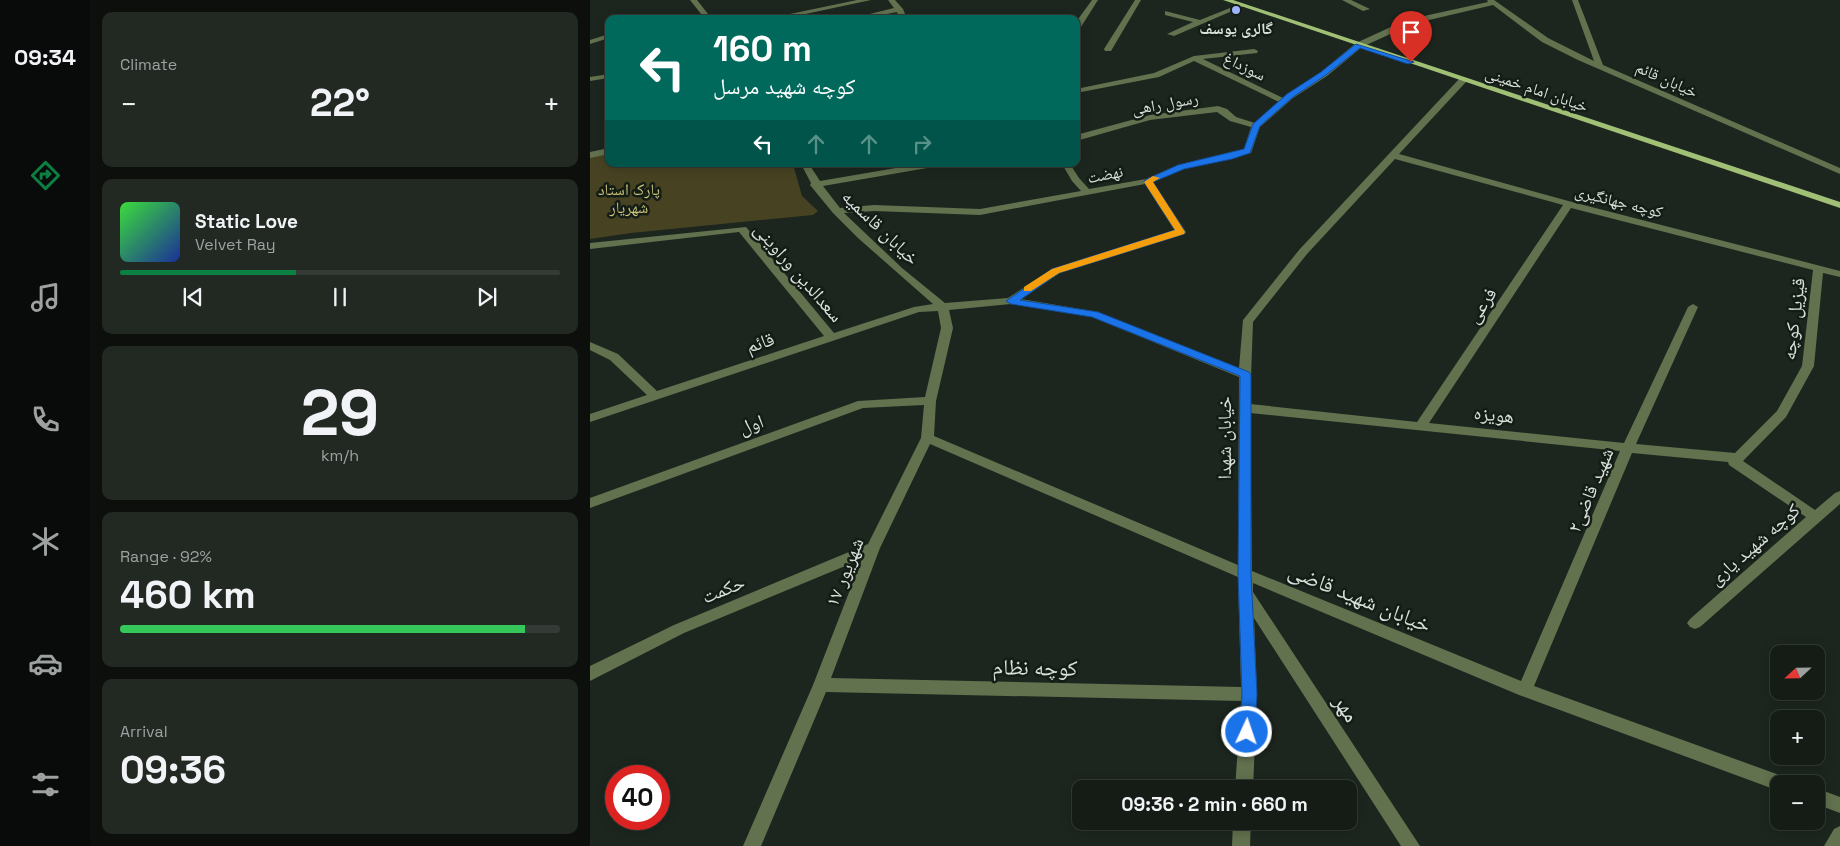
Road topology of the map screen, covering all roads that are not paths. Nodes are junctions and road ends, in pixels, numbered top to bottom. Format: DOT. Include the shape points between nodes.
graph roads {
  1 [pos="693,0"];
  2 [pos="867,0"];
  3 [pos="891,0"];
  4 [pos="1095,0"];
  5 [pos="1138,0"];
  6 [pos="1226,0"];
  7 [pos="1345,0"];
  8 [pos="1575,0"];
  9 [pos="1492,2"];
  10 [pos="1242,6"];
  11 [pos="899,9"];
  12 [pos="1366,9"];
  13 [pos="1168,13"];
  14 [pos="706,15"];
  15 [pos="790,15"];
  16 [pos="871,15"];
  17 [pos="901,15"];
  18 [pos="1080,22"];
  19 [pos="1200,22"];
  20 [pos="1171,34"];
  21 [pos="605,37"];
  22 [pos="590,42"];
  23 [pos="1359,45"];
  24 [pos="1108,49"];
  25 [pos="1254,51"];
  26 [pos="1194,58"];
  27 [pos="1598,64"];
  28 [pos="605,77"];
  29 [pos="590,79"];
  30 [pos="1463,80"];
  31 [pos="1080,90"];
  32 [pos="1284,101"];
  33 [pos="1256,126"];
  34 [pos="1080,137"];
  35 [pos="605,152"];
  36 [pos="590,155"];
  37 [pos="1392,156"];
  38 [pos="806,167"];
  39 [pos="916,167"];
  40 [pos="1068,167"];
  41 [pos="1840,171"];
  42 [pos="1148,182"];
  43 [pos="815,185"];
  44 [pos="1088,193"];
  45 [pos="1569,204"];
  46 [pos="1840,205"];
  47 [pos="836,211"];
  48 [pos="590,246"];
  49 [pos="1818,268"];
  50 [pos="1840,274"];
  51 [pos="1011,301"];
  52 [pos="943,307"];
  53 [pos="1693,307"];
  54 [pos="832,338"];
  55 [pos="590,346"];
  56 [pos="1245,375"];
  57 [pos="654,396"];
  58 [pos="930,401"];
  59 [pos="1244,408"];
  60 [pos="590,418"];
  61 [pos="1421,425"];
  62 [pos="927,438"];
  63 [pos="1628,448"];
  64 [pos="1739,458"];
  65 [pos="1840,496"];
  66 [pos="590,503"];
  67 [pos="1816,517"];
  68 [pos="873,548"];
  69 [pos="1245,574"];
  70 [pos="1246,594"];
  71 [pos="1695,623"];
  72 [pos="591,673"];
  73 [pos="821,684"];
  74 [pos="1525,690"];
  75 [pos="1249,694"];
  76 [pos="1244,780"];
  77 [pos="1770,780"];
  78 [pos="1825,799"];
  79 [pos="1840,805"];
  80 [pos="1242,830"];
  81 [pos="1840,835"];
  82 [pos="752,846"];
  83 [pos="1241,846"];
  84 [pos="1411,846"];
  85 [pos="1833,846"];
  1 -- 14 [label="street"];
  2 -- 15 [label="street"];
  3 -- 11 [label="street"];
  4 -- 18 [label="street"];
  5 -- 24 [label="street"];
  6 -- 10 [label="main road, خیابان امام خمینی"];
  7 -- 12 [label="street"];
  8 -- 27 [label="street"];
  9 -- 23 [label="street" via="1396,28"];
  9 -- 27 [label="street, خیابان قائم" via="1545,40"];
  10 -- 19 [label="street"];
  10 -- 23 [label="main road, خیابان امام خمینی"];
  11 -- 16 [label="street"];
  11 -- 17 [label="street"];
  13 -- 19 [label="street"];
  19 -- 20 [label="street"];
  21 -- 22 [label="street"];
  23 -- 30 [label="main road, خیابان امام خمینی"];
  23 -- 32 [label="street"];
  25 -- 26 [label="street"];
  26 -- 31 [label="street" via="1156,74"];
  26 -- 32 [label="street, سوزداغ"];
  27 -- 41 [label="street, خیابان قائم"];
  28 -- 29 [label="street"];
  30 -- 37 [label="street, خیابان شهدا"];
  30 -- 46 [label="main road, خیابان امام خمینی"];
  32 -- 33 [label="street"];
  33 -- 34 [label="street, رسول راهی" via="1233,119 1218,109 1150,118"];
  33 -- 42 [label="street, نهضت" via="1248,151 1181,167"];
  35 -- 36 [label="street"];
  37 -- 45 [label="street, کوچه جهانگیری"];
  37 -- 56 [label="street, خیابان شهدا" via="1303,252 1247,322"];
  38 -- 43 [label="street, خیابان قاسمیه"];
  39 -- 43 [label="street"];
  40 -- 44 [label="street"];
  42 -- 44 [label="street, نهضت"];
  42 -- 51 [label="street" via="1181,232 1056,271"];
  43 -- 47 [label="street, خیابان قاسمیه"];
  44 -- 47 [label="street, نهضت" via="980,212 874,208"];
  45 -- 49 [label="street, کوچه جهانگیری"];
  45 -- 61 [label="street, فرعی"];
  47 -- 52 [label="street, خیابان قاسمیه"];
  48 -- 54 [label="street, سعدالدین وراوینی" via="742,229"];
  49 -- 50 [label="street, کوچه جهانگیری"];
  49 -- 64 [label="street, قیزیل کوچه" via="1808,366 1782,414"];
  51 -- 52 [label="street, قائم"];
  51 -- 56 [label="street" via="1094,314"];
  52 -- 54 [label="street, قائم" via="918,309"];
  52 -- 58 [label="street, ۱۷ شهریور" via="947,328"];
  53 -- 63 [label="street, شهید قاضی۲"];
  54 -- 57 [label="street, قائم"];
  55 -- 57 [label="street" via="614,357"];
  56 -- 59 [label="street, خیابان شهدا"];
  57 -- 60 [label="street, قائم"];
  58 -- 62 [label="street, ۱۷ شهریور"];
  58 -- 66 [label="street, اول" via="862,404"];
  59 -- 61 [label="street, هویزه"];
  59 -- 69 [label="street, خیابان شهدا"];
  61 -- 63 [label="street, هویزه"];
  62 -- 68 [label="street, ۱۷ شهریور"];
  62 -- 69 [label="street, خیابان شهید قاضی"];
  63 -- 64 [label="street, هویزه"];
  63 -- 74 [label="street, شهید قاضی۲"];
  64 -- 67 [label="street" via="1734,462"];
  65 -- 67 [label="street, کوچه شهید یاری"];
  67 -- 71 [label="street, کوچه شهید یاری"];
  68 -- 72 [label="street, حکمت" via="679,629"];
  68 -- 73 [label="street, ۱۷ شهریور"];
  69 -- 70 [label="street, خیابان شهدا"];
  69 -- 74 [label="street, خیابان شهید قاضی"];
  70 -- 75 [label="street, خیابان شهدا"];
  70 -- 84 [label="street, مهر"];
  73 -- 75 [label="street, کوچه نظام"];
  73 -- 82 [label="street, ۱۷ شهریور"];
  74 -- 77 [label="street, خیابان شهید قاضی"];
  75 -- 76 [label="street, خیابان شهدا"];
  78 -- 79 [label="street"];
  80 -- 83 [label="street"];
  81 -- 85 [label="street"];
}
